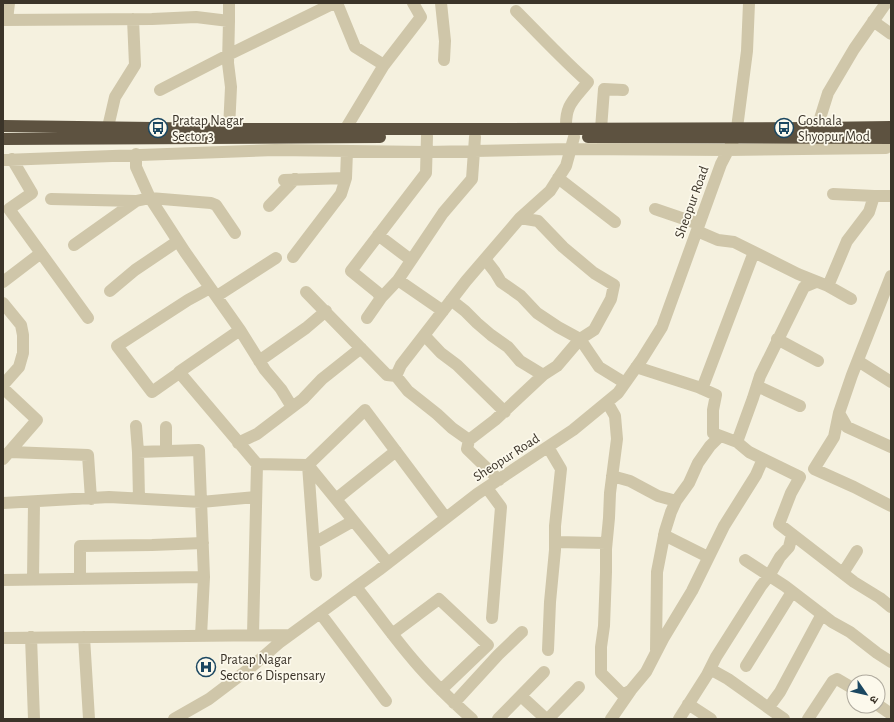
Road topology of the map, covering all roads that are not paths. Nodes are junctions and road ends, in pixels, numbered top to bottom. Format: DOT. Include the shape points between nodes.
graph roads {
  1 [pos="9,3"];
  2 [pos="229,3"];
  3 [pos="335,3"];
  4 [pos="412,3"];
  5 [pos="441,3"];
  6 [pos="749,3"];
  7 [pos="886,3"];
  8 [pos="516,11"];
  9 [pos="421,17"];
  10 [pos="133,19"];
  11 [pos="5,20"];
  12 [pos="230,20"];
  13 [pos="443,21"];
  14 [pos="873,21"];
  15 [pos="891,34"];
  16 [pos="228,55"];
  17 [pos="444,60"];
  18 [pos="384,65"];
  19 [pos="160,90"];
  20 [pos="623,90"];
  21 [pos="3,126"];
  22 [pos="108,127"];
  23 [pos="891,127"];
  24 [pos="346,128"];
  25 [pos="817,128"];
  26 [pos="229,129"];
  27 [pos="601,129"];
  28 [pos="570,133"];
  29 [pos="736,133"];
  30 [pos="427,136"];
  31 [pos="474,137"];
  32 [pos="3,139"];
  33 [pos="889,143"];
  34 [pos="570,149"];
  35 [pos="728,150"];
  36 [pos="347,151"];
  37 [pos="474,151"];
  38 [pos="427,152"];
  39 [pos="136,154"];
  40 [pos="8,159"];
  41 [pos="346,178"];
  42 [pos="558,178"];
  43 [pos="833,194"];
  44 [pos="874,196"];
  45 [pos="891,196"];
  46 [pos="150,198"];
  47 [pos="51,199"];
  48 [pos="136,201"];
  49 [pos="269,206"];
  50 [pos="655,209"];
  51 [pos="6,212"];
  52 [pos="520,218"];
  53 [pos="615,222"];
  54 [pos="698,228"];
  55 [pos="235,233"];
  56 [pos="378,235"];
  57 [pos="178,241"];
  58 [pos="74,245"];
  59 [pos="754,252"];
  60 [pos="41,253"];
  61 [pos="293,257"];
  62 [pos="276,258"];
  63 [pos="486,259"];
  64 [pos="411,260"];
  65 [pos="891,276"];
  66 [pos="398,280"];
  67 [pos="3,282"];
  68 [pos="816,282"];
  69 [pos="828,286"];
  70 [pos="110,291"];
  71 [pos="213,292"];
  72 [pos="306,292"];
  73 [pos="381,298"];
  74 [pos="851,299"];
  75 [pos="451,300"];
  76 [pos="881,300"];
  77 [pos="3,303"];
  78 [pos="891,307"];
  79 [pos="326,311"];
  80 [pos="443,311"];
  81 [pos="88,318"];
  82 [pos="367,318"];
  83 [pos="240,330"];
  84 [pos="424,335"];
  85 [pos="580,338"];
  86 [pos="777,339"];
  87 [pos="361,348"];
  88 [pos="259,361"];
  89 [pos="818,361"];
  90 [pos="858,361"];
  91 [pos="636,367"];
  92 [pos="180,373"];
  93 [pos="543,375"];
  94 [pos="396,376"];
  95 [pos="891,382"];
  96 [pos="625,383"];
  97 [pos="3,386"];
  98 [pos="757,386"];
  99 [pos="702,389"];
  100 [pos="607,402"];
  101 [pos="800,406"];
  102 [pos="292,407"];
  103 [pos="505,412"];
  104 [pos="839,413"];
  105 [pos="136,426"];
  106 [pos="166,428"];
  107 [pos="720,436"];
  108 [pos="469,440"];
  109 [pos="737,442"];
  110 [pos="238,443"];
  111 [pos="548,447"];
  112 [pos="891,447"];
  113 [pos="166,451"];
  114 [pos="396,451"];
  115 [pos="138,452"];
  116 [pos="7,456"];
  117 [pos="763,459"];
  118 [pos="257,464"];
  119 [pos="308,465"];
  120 [pos="612,476"];
  121 [pos="498,480"];
  122 [pos="487,488"];
  123 [pos="256,497"];
  124 [pos="91,498"];
  125 [pos="139,499"];
  126 [pos="336,500"];
  127 [pos="676,501"];
  128 [pos="201,502"];
  129 [pos="3,503"];
  130 [pos="34,503"];
  131 [pos="891,506"];
  132 [pos="446,518"];
  133 [pos="354,521"];
  134 [pos="664,535"];
  135 [pos="792,535"];
  136 [pos="555,542"];
  137 [pos="203,543"];
  138 [pos="314,543"];
  139 [pos="606,543"];
  140 [pos="857,550"];
  141 [pos="708,557"];
  142 [pos="745,560"];
  143 [pos="388,563"];
  144 [pos="843,573"];
  145 [pos="316,575"];
  146 [pos="769,576"];
  147 [pos="204,577"];
  148 [pos="80,578"];
  149 [pos="33,579"];
  150 [pos="3,580"];
  151 [pos="356,587"];
  152 [pos="792,592"];
  153 [pos="889,601"];
  154 [pos="320,613"];
  155 [pos="822,614"];
  156 [pos="492,618"];
  157 [pos="522,632"];
  158 [pos="392,634"];
  159 [pos="253,635"];
  160 [pos="290,635"];
  161 [pos="201,636"];
  162 [pos="31,637"];
  163 [pos="84,637"];
  164 [pos="3,638"];
  165 [pos="548,650"];
  166 [pos="656,653"];
  167 [pos="891,662"];
  168 [pos="746,666"];
  169 [pos="710,669"];
  170 [pos="544,672"];
  171 [pos="846,683"];
  172 [pos="579,687"];
  173 [pos="441,690"];
  174 [pos="631,690"];
  175 [pos="521,696"];
  176 [pos="386,701"];
  177 [pos="454,704"];
  178 [pos="688,704"];
  179 [pos="768,707"];
  180 [pos="464,717"];
  181 [pos="34,719"];
  182 [pos="89,719"];
  183 [pos="174,719"];
  184 [pos="498,719"];
  185 [pos="547,719"];
  186 [pos="611,719"];
  187 [pos="679,719"];
  188 [pos="711,719"];
  189 [pos="784,719"];
  190 [pos="808,719"];
  1 -- 11 [label="street"];
  2 -- 12 [label="street"];
  3 -- 16 [label="street"];
  3 -- 18 [label="street" via="355,47"];
  4 -- 9 [label="street"];
  5 -- 13 [label="street"];
  6 -- 29 [label="street" via="747,51"];
  7 -- 14 [label="street"];
  8 -- 28 [label="street" via="588,82 568,107 566,120"];
  9 -- 13 [label="street"];
  9 -- 18 [label="street"];
  10 -- 11 [label="street"];
  10 -- 12 [label="street" via="196,17"];
  10 -- 22 [label="street" via="135,65 115,97"];
  12 -- 16 [label="street"];
  13 -- 17 [label="street"];
  14 -- 15 [label="street"];
  14 -- 25 [label="street" via="828,93"];
  16 -- 19 [label="street"];
  16 -- 26 [label="street" via="231,87"];
  18 -- 24 [label="street"];
  20 -- 27 [label="street" via="604,90"];
  21 -- 22 [label="highway"];
  22 -- 26 [label="highway"];
  23 -- 25 [label="highway"];
  24 -- 26 [label="highway"];
  24 -- 28 [label="highway"];
  25 -- 29 [label="highway"];
  27 -- 28 [label="highway"];
  27 -- 29 [label="highway"];
  28 -- 29 [label="highway"];
  28 -- 31 [label="highway"];
  28 -- 34 [label="street"];
  29 -- 33 [label="highway"];
  29 -- 35 [label="street, Sheopur Road"];
  30 -- 31 [label="highway"];
  30 -- 32 [label="highway"];
  30 -- 38 [label="street"];
  31 -- 37 [label="street"];
  33 -- 35 [label="street"];
  34 -- 35 [label="street"];
  34 -- 37 [label="street"];
  34 -- 42 [label="street" via="566,166"];
  35 -- 54 [label="street, Sheopur Road"];
  36 -- 38 [label="street"];
  36 -- 39 [label="street" via="275,150"];
  36 -- 41 [label="street"];
  37 -- 38 [label="street"];
  37 -- 64 [label="street" via="472,178 443,213"];
  38 -- 56 [label="street" via="426,173"];
  39 -- 40 [label="street"];
  39 -- 46 [label="street" via="136,167"];
  40 -- 51 [label="street" via="32,193"];
  41 -- 49 [label="street" via="290,180"];
  41 -- 61 [label="street" via="341,194"];
  42 -- 52 [label="street" via="550,191"];
  42 -- 53 [label="street"];
  43 -- 44 [label="street"];
  44 -- 45 [label="street"];
  44 -- 69 [label="street" via="869,212 847,241"];
  46 -- 48 [label="street"];
  46 -- 55 [label="street" via="216,205"];
  46 -- 57 [label="street"];
  47 -- 48 [label="street"];
  48 -- 58 [label="street"];
  50 -- 54 [label="street"];
  51 -- 60 [label="street"];
  52 -- 63 [label="street"];
  52 -- 85 [label="street" via="538,221 594,273 614,285 611,299 594,330"];
  54 -- 59 [label="street" via="718,240 734,242"];
  54 -- 91 [label="street, Sheopur Road" via="662,327"];
  56 -- 64 [label="street"];
  56 -- 73 [label="street" via="351,271"];
  57 -- 70 [label="street" via="135,270"];
  57 -- 71 [label="street"];
  59 -- 68 [label="street"];
  59 -- 99 [label="street"];
  60 -- 67 [label="street"];
  60 -- 81 [label="street"];
  62 -- 71 [label="street"];
  63 -- 75 [label="street"];
  63 -- 85 [label="street" via="502,282 521,296 537,313"];
  64 -- 66 [label="street"];
  65 -- 76 [label="street"];
  66 -- 73 [label="street"];
  66 -- 80 [label="street"];
  68 -- 69 [label="street"];
  68 -- 86 [label="street" via="804,287"];
  69 -- 74 [label="street"];
  71 -- 83 [label="street"];
  71 -- 92 [label="street" via="188,300 117,346 152,392"];
  72 -- 79 [label="street"];
  73 -- 82 [label="street"];
  75 -- 80 [label="street"];
  75 -- 93 [label="street" via="508,347 520,361"];
  76 -- 78 [label="street"];
  76 -- 90 [label="street"];
  77 -- 97 [label="street" via="21,324 23,335 23,353 19,366"];
  79 -- 87 [label="street"];
  79 -- 88 [label="street"];
  80 -- 84 [label="street"];
  83 -- 88 [label="street"];
  83 -- 92 [label="street"];
  84 -- 94 [label="street" via="401,365"];
  84 -- 103 [label="street"];
  85 -- 93 [label="street" via="557,366"];
  85 -- 96 [label="street" via="599,367"];
  86 -- 89 [label="street"];
  86 -- 98 [label="street"];
  87 -- 94 [label="street" via="387,375"];
  87 -- 102 [label="street"];
  88 -- 102 [label="street"];
  90 -- 95 [label="street"];
  90 -- 104 [label="street"];
  91 -- 96 [label="street, Sheopur Road"];
  91 -- 99 [label="street"];
  92 -- 110 [label="street"];
  93 -- 103 [label="street"];
  94 -- 108 [label="street" via="408,391"];
  96 -- 100 [label="street, Sheopur Road"];
  97 -- 116 [label="street" via="37,420"];
  98 -- 101 [label="street"];
  98 -- 109 [label="street"];
  99 -- 107 [label="street" via="716,395 712,433"];
  100 -- 111 [label="street, Sheopur Road" via="574,430"];
  100 -- 120 [label="street" via="615,416 618,439"];
  102 -- 110 [label="street" via="257,434"];
  103 -- 108 [label="street"];
  104 -- 112 [label="street" via="847,427"];
  104 -- 131 [label="street" via="834,436 814,469"];
  105 -- 115 [label="street"];
  106 -- 113 [label="street"];
  107 -- 109 [label="street"];
  107 -- 127 [label="street" via="698,463 690,483"];
  108 -- 121 [label="street" via="467,449"];
  109 -- 117 [label="street"];
  110 -- 118 [label="street"];
  111 -- 121 [label="street, Sheopur Road"];
  111 -- 136 [label="street" via="561,469"];
  113 -- 115 [label="street"];
  113 -- 128 [label="street" via="199,450"];
  114 -- 119 [label="street" via="365,410"];
  114 -- 126 [label="street"];
  114 -- 132 [label="street"];
  115 -- 125 [label="street"];
  116 -- 124 [label="street" via="88,455"];
  117 -- 135 [label="street" via="800,478 779,524"];
  117 -- 141 [label="street"];
  118 -- 119 [label="street"];
  118 -- 123 [label="street"];
  119 -- 126 [label="street"];
  119 -- 138 [label="street"];
  120 -- 127 [label="street"];
  120 -- 139 [label="street"];
  121 -- 122 [label="street, Sheopur Road"];
  122 -- 132 [label="street, Sheopur Road"];
  122 -- 156 [label="street" via="501,507"];
  123 -- 128 [label="street"];
  123 -- 159 [label="street"];
  124 -- 125 [label="street"];
  124 -- 130 [label="street"];
  125 -- 128 [label="street"];
  126 -- 133 [label="street"];
  127 -- 134 [label="street"];
  128 -- 137 [label="street"];
  129 -- 130 [label="street"];
  130 -- 149 [label="street"];
  132 -- 143 [label="street, Sheopur Road"];
  133 -- 138 [label="street"];
  133 -- 143 [label="street"];
  134 -- 141 [label="street"];
  134 -- 166 [label="street" via="657,572"];
  135 -- 144 [label="street"];
  135 -- 146 [label="street" via="789,547 780,556"];
  136 -- 139 [label="street"];
  136 -- 165 [label="street"];
  137 -- 147 [label="street"];
  137 -- 148 [label="street" via="80,546"];
  138 -- 145 [label="street"];
  139 -- 174 [label="street" via="600,673 623,695"];
  140 -- 144 [label="street"];
  141 -- 166 [label="street" via="692,591"];
  142 -- 146 [label="street"];
  143 -- 151 [label="street, Sheopur Road"];
  144 -- 153 [label="street"];
  146 -- 152 [label="street"];
  146 -- 169 [label="street"];
  147 -- 148 [label="street"];
  147 -- 161 [label="street"];
  148 -- 149 [label="street"];
  149 -- 150 [label="street"];
  151 -- 154 [label="street, Sheopur Road"];
  151 -- 158 [label="street"];
  152 -- 155 [label="street"];
  152 -- 168 [label="street"];
  154 -- 160 [label="street, Sheopur Road"];
  154 -- 176 [label="street"];
  155 -- 167 [label="street"];
  155 -- 179 [label="street" via="780,692"];
  157 -- 177 [label="street"];
  158 -- 173 [label="street"];
  158 -- 173 [label="street" via="439,599 488,646"];
  159 -- 160 [label="street"];
  159 -- 161 [label="street"];
  160 -- 183 [label="street, Sheopur Road" via="210,699"];
  161 -- 163 [label="street"];
  162 -- 163 [label="street"];
  162 -- 164 [label="street"];
  162 -- 181 [label="street"];
  163 -- 182 [label="street"];
  166 -- 174 [label="street" via="646,672"];
  169 -- 178 [label="street"];
  169 -- 179 [label="street"];
  170 -- 175 [label="street"];
  171 -- 190 [label="street" via="837,679 833,682"];
  172 -- 185 [label="street"];
  173 -- 177 [label="street"];
  174 -- 186 [label="street"];
  175 -- 184 [label="street"];
  175 -- 185 [label="street"];
  177 -- 180 [label="street"];
  178 -- 187 [label="street"];
  178 -- 188 [label="street"];
  179 -- 189 [label="street"];
}
